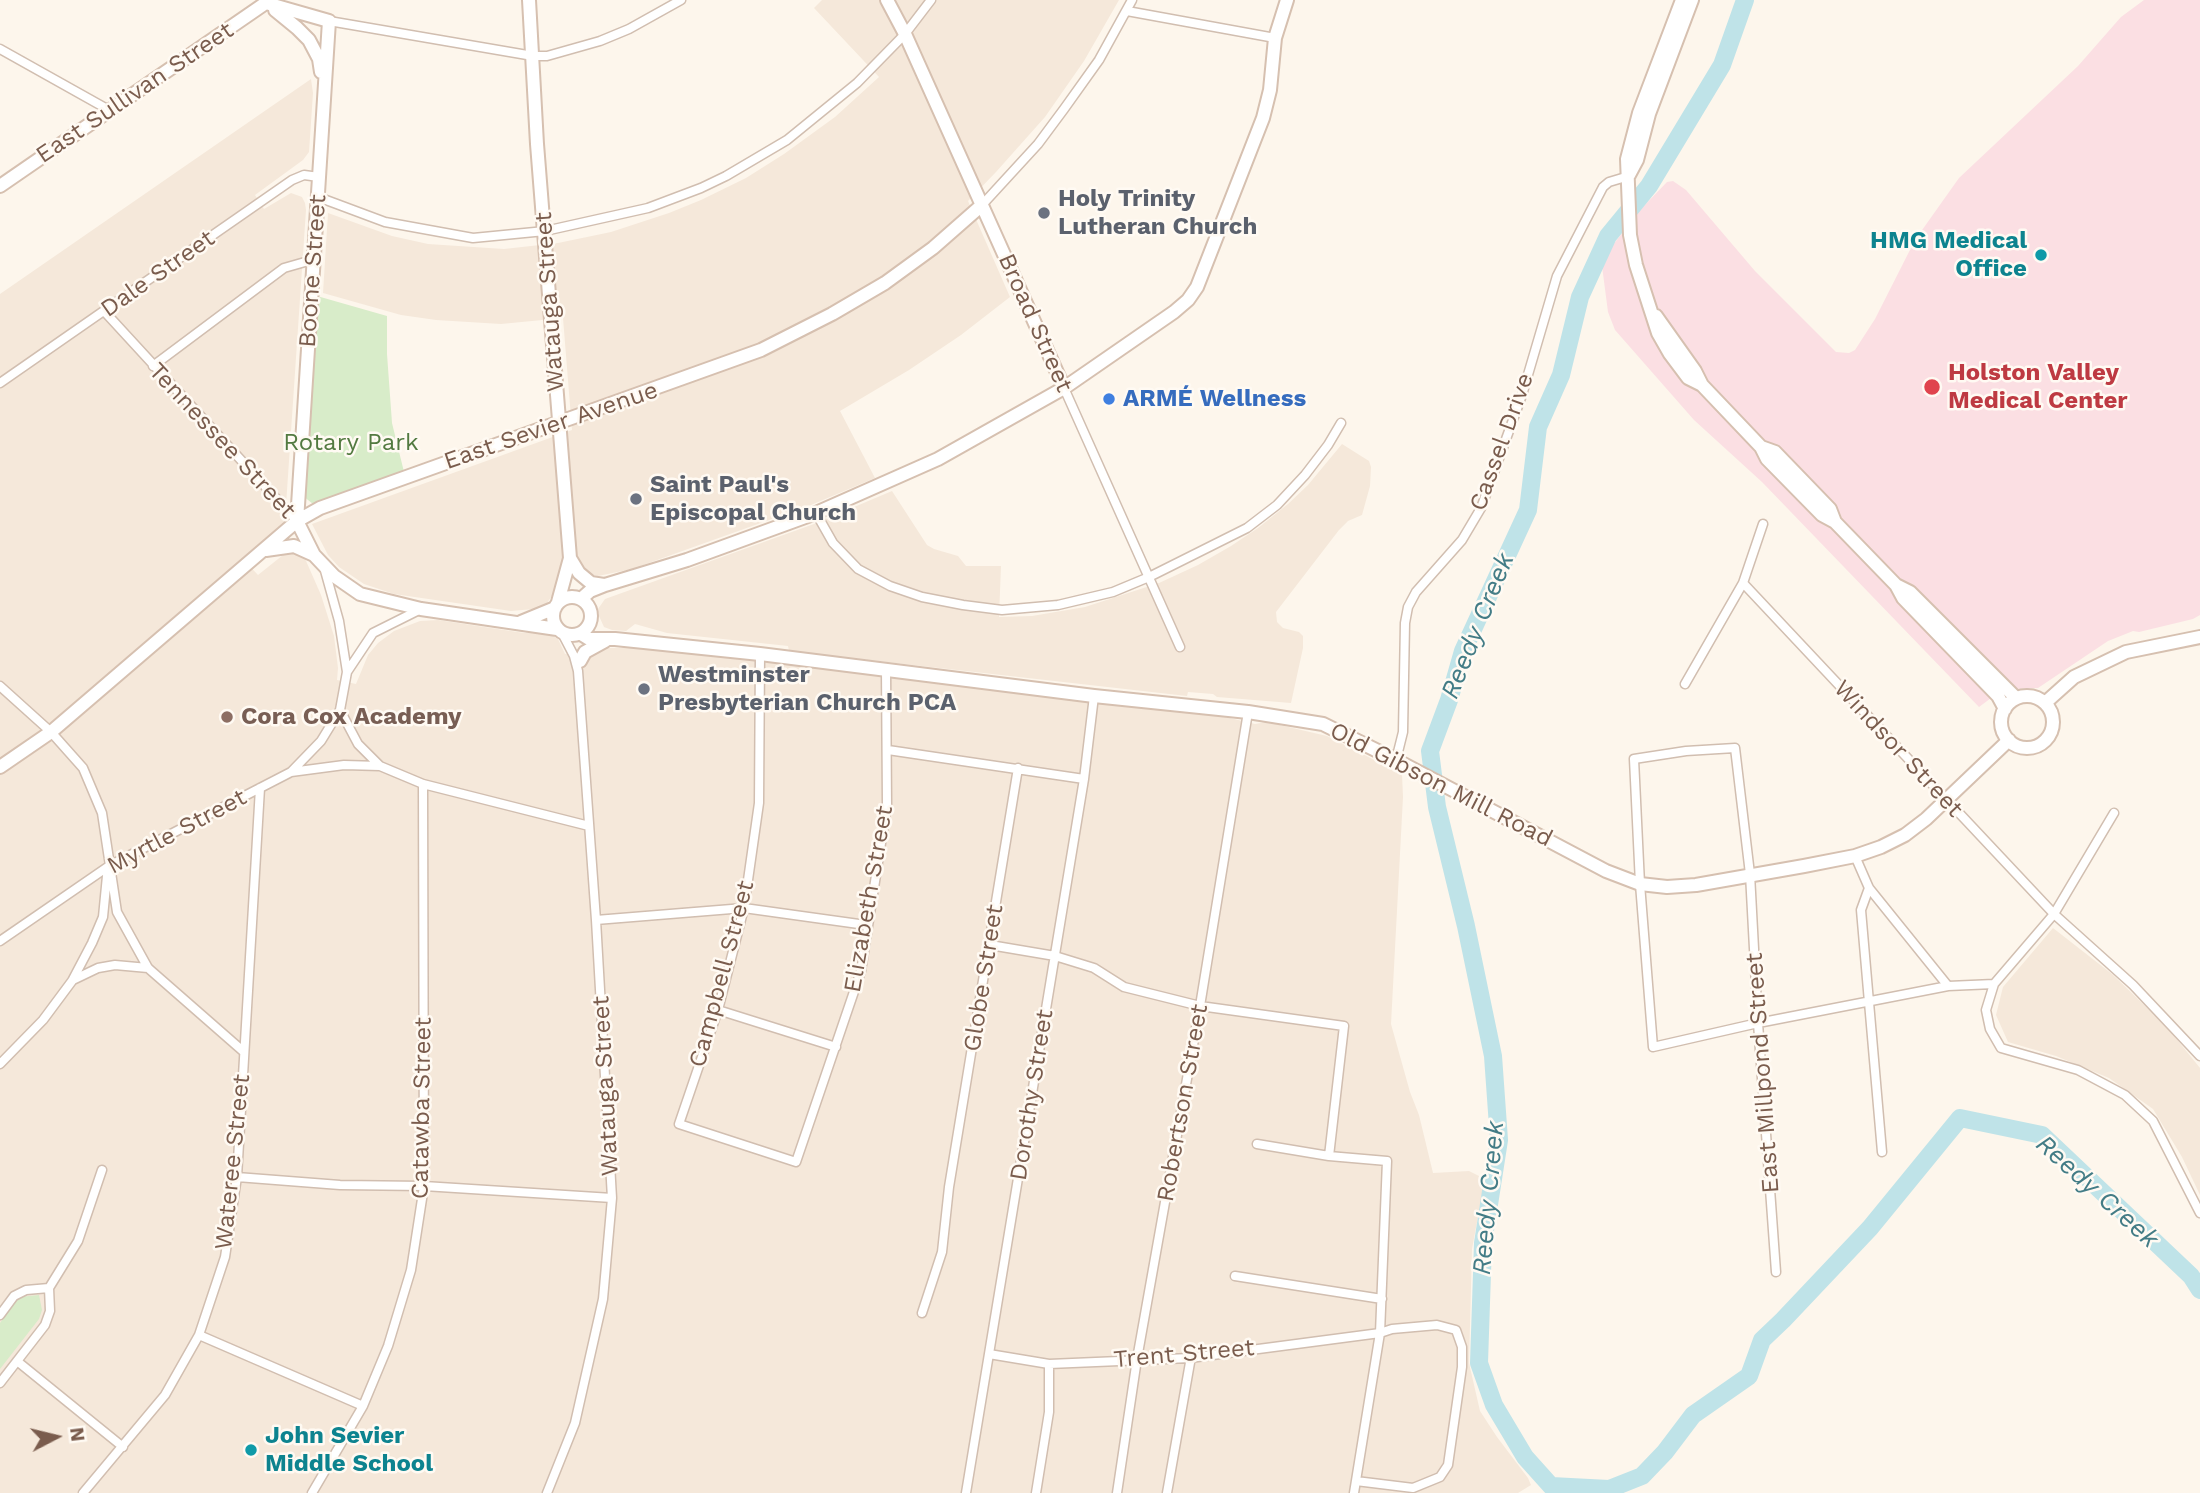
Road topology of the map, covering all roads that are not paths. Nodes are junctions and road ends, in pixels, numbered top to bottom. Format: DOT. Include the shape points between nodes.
graph roads {
  1 [pos="529,0"];
  2 [pos="681,0"];
  3 [pos="887,0"];
  4 [pos="931,0"];
  5 [pos="1132,0"];
  6 [pos="1287,0"];
  7 [pos="1682,0"];
  8 [pos="1692,0"];
  9 [pos="265,1"];
  10 [pos="1127,11"];
  11 [pos="329,21"];
  12 [pos="905,34"];
  13 [pos="1275,38"];
  14 [pos="0,49"];
  15 [pos="533,56"];
  16 [pos="324,99"];
  17 [pos="109,110"];
  18 [pos="319,177"];
  19 [pos="1629,181"];
  20 [pos="0,186"];
  21 [pos="318,197"];
  22 [pos="982,205"];
  23 [pos="545,230"];
  24 [pos="312,260"];
  25 [pos="104,311"];
  26 [pos="153,366"];
  27 [pos="0,383"];
  28 [pos="1064,388"];
  29 [pos="560,422"];
  30 [pos="1342,423"];
  31 [pos="816,513"];
  32 [pos="297,521"];
  33 [pos="1763,524"];
  34 [pos="262,551"];
  35 [pos="314,555"];
  36 [pos="570,558"];
  37 [pos="324,567"];
  38 [pos="1149,578"];
  39 [pos="1744,583"];
  40 [pos="1896,584"];
  41 [pos="604,585"];
  42 [pos="580,598"];
  43 [pos="557,605"];
  44 [pos="421,609"];
  45 [pos="591,615"];
  46 [pos="521,622"];
  47 [pos="560,631"];
  48 [pos="580,634"];
  49 [pos="2200,636"];
  50 [pos="615,639"];
  51 [pos="1180,647"];
  52 [pos="760,654"];
  53 [pos="579,666"];
  54 [pos="886,669"];
  55 [pos="347,672"];
  56 [pos="1685,684"];
  57 [pos="0,686"];
  58 [pos="1094,696"];
  59 [pos="2016,698"];
  60 [pos="2045,703"];
  61 [pos="2005,709"];
  62 [pos="340,710"];
  63 [pos="1248,712"];
  64 [pos="51,732"];
  65 [pos="2009,740"];
  66 [pos="888,750"];
  67 [pos="1396,760"];
  68 [pos="380,766"];
  69 [pos="0,767"];
  70 [pos="1018,768"];
  71 [pos="291,772"];
  72 [pos="1084,779"];
  73 [pos="423,784"];
  74 [pos="260,788"];
  75 [pos="1946,801"];
  76 [pos="2114,813"];
  77 [pos="589,826"];
  78 [pos="1855,856"];
  79 [pos="109,866"];
  80 [pos="1750,874"];
  81 [pos="1640,884"];
  82 [pos="1869,888"];
  83 [pos="744,908"];
  84 [pos="2053,914"];
  85 [pos="596,920"];
  86 [pos="866,925"];
  87 [pos="0,941"];
  88 [pos="990,945"];
  89 [pos="1055,956"];
  90 [pos="148,968"];
  91 [pos="72,981"];
  92 [pos="1994,984"];
  93 [pos="1948,986"];
  94 [pos="1869,1003"];
  95 [pos="1200,1006"];
  96 [pos="718,1010"];
  97 [pos="1758,1023"];
  98 [pos="836,1047"];
  99 [pos="244,1052"];
  100 [pos="2200,1056"];
  101 [pos="0,1064"];
  102 [pos="1258,1144"];
  103 [pos="1882,1152"];
  104 [pos="1329,1156"];
  105 [pos="796,1162"];
  106 [pos="102,1170"];
  107 [pos="237,1178"];
  108 [pos="424,1186"];
  109 [pos="612,1198"];
  110 [pos="2200,1213"];
  111 [pos="1776,1272"];
  112 [pos="1235,1276"];
  113 [pos="50,1288"];
  114 [pos="1382,1299"];
  115 [pos="922,1313"];
  116 [pos="0,1315"];
  117 [pos="1380,1333"];
  118 [pos="199,1335"];
  119 [pos="989,1354"];
  120 [pos="1191,1357"];
  121 [pos="1137,1359"];
  122 [pos="17,1361"];
  123 [pos="1049,1364"];
  124 [pos="0,1383"];
  125 [pos="363,1406"];
  126 [pos="123,1447"];
  127 [pos="1356,1481"];
  128 [pos="83,1493"];
  129 [pos="312,1493"];
  130 [pos="547,1493"];
  131 [pos="967,1493"];
  132 [pos="1036,1493"];
  133 [pos="1117,1493"];
  134 [pos="1167,1493"];
  135 [pos="1354,1493"];
  1 -- 15 [label="street, Watauga Street"];
  2 -- 15 [label="street" via="600,41"];
  3 -- 12 [label="street, Broad Street"];
  4 -- 12 [label="street"];
  5 -- 10 [label="street"];
  6 -- 13 [label="street"];
  7 -- 19 [label="street" via="1634,127 1627,159"];
  8 -- 19 [label="street"];
  9 -- 11 [label="street"];
  9 -- 16 [label="street" via="298,28 314,49"];
  9 -- 17 [label="street, East Sullivan Street"];
  10 -- 13 [label="street"];
  10 -- 22 [label="street" via="1065,109"];
  11 -- 15 [label="street"];
  11 -- 16 [label="street, Boone Street"];
  12 -- 22 [label="street, Broad Street"];
  12 -- 23 [label="street" via="821,115 751,162 648,208"];
  13 -- 28 [label="street" via="1268,103 1197,287 1167,317"];
  14 -- 17 [label="street"];
  15 -- 23 [label="street, Watauga Street"];
  16 -- 18 [label="street, Boone Street"];
  17 -- 20 [label="street, East Sullivan Street"];
  18 -- 21 [label="street, Boone Street"];
  18 -- 25 [label="street, Dale Street" via="304,175 292,180"];
  19 -- 40 [label="street" via="1632,245 1653,313 1702,385 1761,447 1775,452"];
  19 -- 67 [label="street, Cassel Drive" via="1609,182 1603,187 1557,276 1517,411 1481,508 1462,540 1408,607 1403,732"];
  21 -- 23 [label="street" via="385,222 473,238"];
  21 -- 24 [label="street, Boone Street"];
  22 -- 28 [label="street, Broad Street"];
  22 -- 29 [label="street, East Sevier Avenue" via="886,282 797,334"];
  23 -- 29 [label="street, Watauga Street"];
  24 -- 26 [label="street" via="284,268"];
  24 -- 32 [label="street, Boone Street"];
  25 -- 26 [label="street, Tennessee Street"];
  25 -- 27 [label="street, Dale Street"];
  26 -- 32 [label="street, Tennessee Street"];
  28 -- 31 [label="street" via="938,459"];
  28 -- 38 [label="street, Broad Street"];
  29 -- 32 [label="street, East Sevier Avenue" via="320,508"];
  29 -- 36 [label="street, Watauga Street"];
  30 -- 38 [label="street" via="1277,505 1247,528"];
  31 -- 38 [label="street" via="833,543 858,569 890,586 962,606 1002,610 1058,605"];
  31 -- 41 [label="street"];
  32 -- 34 [label="street, East Sevier Avenue"];
  32 -- 35 [label="street, Tennessee Street"];
  33 -- 39 [label="street"];
  34 -- 35 [label="street" via="285,545"];
  34 -- 64 [label="street, East Sevier Avenue"];
  35 -- 37 [label="street, Tennessee Street"];
  36 -- 41 [label="street" via="591,583"];
  36 -- 42 [label="street"];
  36 -- 43 [label="street, Watauga Street"];
  37 -- 44 [label="street" via="360,594"];
  37 -- 55 [label="street, Tennessee Street"];
  38 -- 51 [label="street, Broad Street"];
  39 -- 56 [label="street"];
  39 -- 75 [label="street, Windsor Street"];
  40 -- 59 [label="street" via="1910,592"];
  40 -- 61 [label="street" via="1903,598 1998,696"];
  41 -- 42 [label="street"];
  41 -- 45 [label="street" via="593,601"];
  42 -- 43 [label="street" via="568,597"];
  42 -- 45 [label="street"];
  43 -- 46 [label="street"];
  43 -- 47 [label="street" via="553,619"];
  44 -- 46 [label="street"];
  44 -- 55 [label="street" via="373,633"];
  45 -- 48 [label="street" via="587,629"];
  45 -- 50 [label="street"];
  46 -- 47 [label="street"];
  47 -- 48 [label="street"];
  47 -- 53 [label="street, Watauga Street"];
  48 -- 50 [label="street, Old Gibson Mill Road" via="589,639"];
  48 -- 53 [label="street, Watauga Street"];
  49 -- 60 [label="street" via="2126,652 2074,677"];
  50 -- 52 [label="street, Old Gibson Mill Road"];
  50 -- 53 [label="street" via="585,652"];
  52 -- 54 [label="street, Old Gibson Mill Road"];
  52 -- 83 [label="street, Campbell Street" via="759,803"];
  53 -- 77 [label="street, Watauga Street"];
  54 -- 58 [label="street, Old Gibson Mill Road"];
  54 -- 66 [label="street, Elizabeth Street"];
  55 -- 62 [label="street, Tennessee Street"];
  57 -- 64 [label="street"];
  58 -- 63 [label="street, Old Gibson Mill Road"];
  58 -- 72 [label="street, Dorothy Street"];
  59 -- 60 [label="street" via="2031,696"];
  59 -- 61 [label="street"];
  60 -- 65 [label="street" via="2053,725 2046,740 2024,747"];
  61 -- 65 [label="street" via="2002,726"];
  62 -- 68 [label="street" via="358,744"];
  62 -- 71 [label="street, Myrtle Street" via="321,741"];
  63 -- 67 [label="street, Old Gibson Mill Road" via="1323,724"];
  63 -- 95 [label="street, Robertson Street"];
  64 -- 69 [label="street, East Sevier Avenue"];
  64 -- 79 [label="street" via="83,768 102,813"];
  65 -- 75 [label="street, Old Gibson Mill Road"];
  66 -- 70 [label="street"];
  66 -- 86 [label="street, Elizabeth Street" via="887,805"];
  67 -- 81 [label="street, Old Gibson Mill Road" via="1606,871"];
  68 -- 71 [label="street"];
  68 -- 73 [label="street"];
  70 -- 72 [label="street"];
  70 -- 88 [label="street, Globe Street"];
  71 -- 74 [label="street, Myrtle Street"];
  72 -- 89 [label="street, Dorothy Street"];
  73 -- 77 [label="street"];
  73 -- 108 [label="street, Catawba Street"];
  74 -- 79 [label="street, Myrtle Street"];
  74 -- 99 [label="street, Wateree Street"];
  75 -- 78 [label="street, Old Gibson Mill Road" via="1905,835"];
  75 -- 84 [label="street, Windsor Street"];
  76 -- 84 [label="street"];
  77 -- 85 [label="street, Watauga Street"];
  78 -- 80 [label="street, Old Gibson Mill Road"];
  78 -- 82 [label="street"];
  79 -- 87 [label="street, Myrtle Street"];
  79 -- 90 [label="street" via="117,912"];
  79 -- 91 [label="street" via="103,917"];
  80 -- 81 [label="street, Old Gibson Mill Road" via="1696,885"];
  80 -- 81 [label="street, East Millpond Street" via="1735,748 1686,751 1634,759"];
  80 -- 97 [label="street, East Millpond Street"];
  81 -- 97 [label="street" via="1653,1047"];
  82 -- 93 [label="street"];
  82 -- 94 [label="street" via="1861,911"];
  83 -- 85 [label="street"];
  83 -- 86 [label="street"];
  83 -- 96 [label="street, Campbell Street"];
  84 -- 92 [label="street"];
  84 -- 100 [label="street, Windsor Street" via="2133,985"];
  85 -- 109 [label="street, Watauga Street"];
  86 -- 98 [label="street, Elizabeth Street" via="861,971"];
  88 -- 89 [label="street"];
  88 -- 115 [label="street, Globe Street" via="942,1252"];
  89 -- 95 [label="street" via="1094,968 1124,987"];
  89 -- 119 [label="street, Dorothy Street"];
  90 -- 91 [label="street" via="97,968"];
  90 -- 99 [label="street"];
  91 -- 101 [label="street" via="43,1020"];
  92 -- 93 [label="street"];
  92 -- 110 [label="street" via="1986,1010 2001,1048 2078,1070 2125,1095 2153,1121"];
  93 -- 94 [label="street"];
  94 -- 97 [label="street"];
  94 -- 103 [label="street"];
  95 -- 104 [label="street" via="1344,1026"];
  95 -- 121 [label="street, Robertson Street"];
  96 -- 98 [label="street"];
  96 -- 105 [label="street, Campbell Street" via="679,1124"];
  97 -- 111 [label="street, East Millpond Street"];
  98 -- 105 [label="street, Elizabeth Street"];
  99 -- 107 [label="street, Wateree Street"];
  102 -- 104 [label="street"];
  104 -- 114 [label="street" via="1387,1161"];
  106 -- 113 [label="street" via="78,1241"];
  107 -- 108 [label="street"];
  107 -- 118 [label="street, Wateree Street" via="225,1257"];
  108 -- 109 [label="street"];
  108 -- 125 [label="street, Catawba Street" via="411,1270 388,1346"];
  109 -- 130 [label="street, Watauga Street" via="603,1299 575,1423"];
  112 -- 114 [label="street"];
  113 -- 116 [label="street" via="14,1296"];
  113 -- 122 [label="street" via="45,1325"];
  114 -- 117 [label="street"];
  117 -- 120 [label="street, Trent Street"];
  117 -- 127 [label="street"];
  117 -- 127 [label="street, Trent Street" via="1437,1325 1460,1334 1462,1367 1448,1465 1440,1478 1413,1488"];
  118 -- 125 [label="street"];
  118 -- 126 [label="street, Wateree Street" via="165,1395"];
  119 -- 123 [label="street, Trent Street"];
  119 -- 131 [label="street, Dorothy Street"];
  120 -- 121 [label="street, Trent Street"];
  120 -- 134 [label="street"];
  121 -- 123 [label="street, Trent Street"];
  121 -- 133 [label="street, Robertson Street"];
  122 -- 124 [label="street"];
  122 -- 126 [label="street"];
  123 -- 132 [label="street" via="1049,1412"];
  125 -- 129 [label="street, Catawba Street"];
  126 -- 128 [label="street, Wateree Street"];
  127 -- 135 [label="street"];
}
